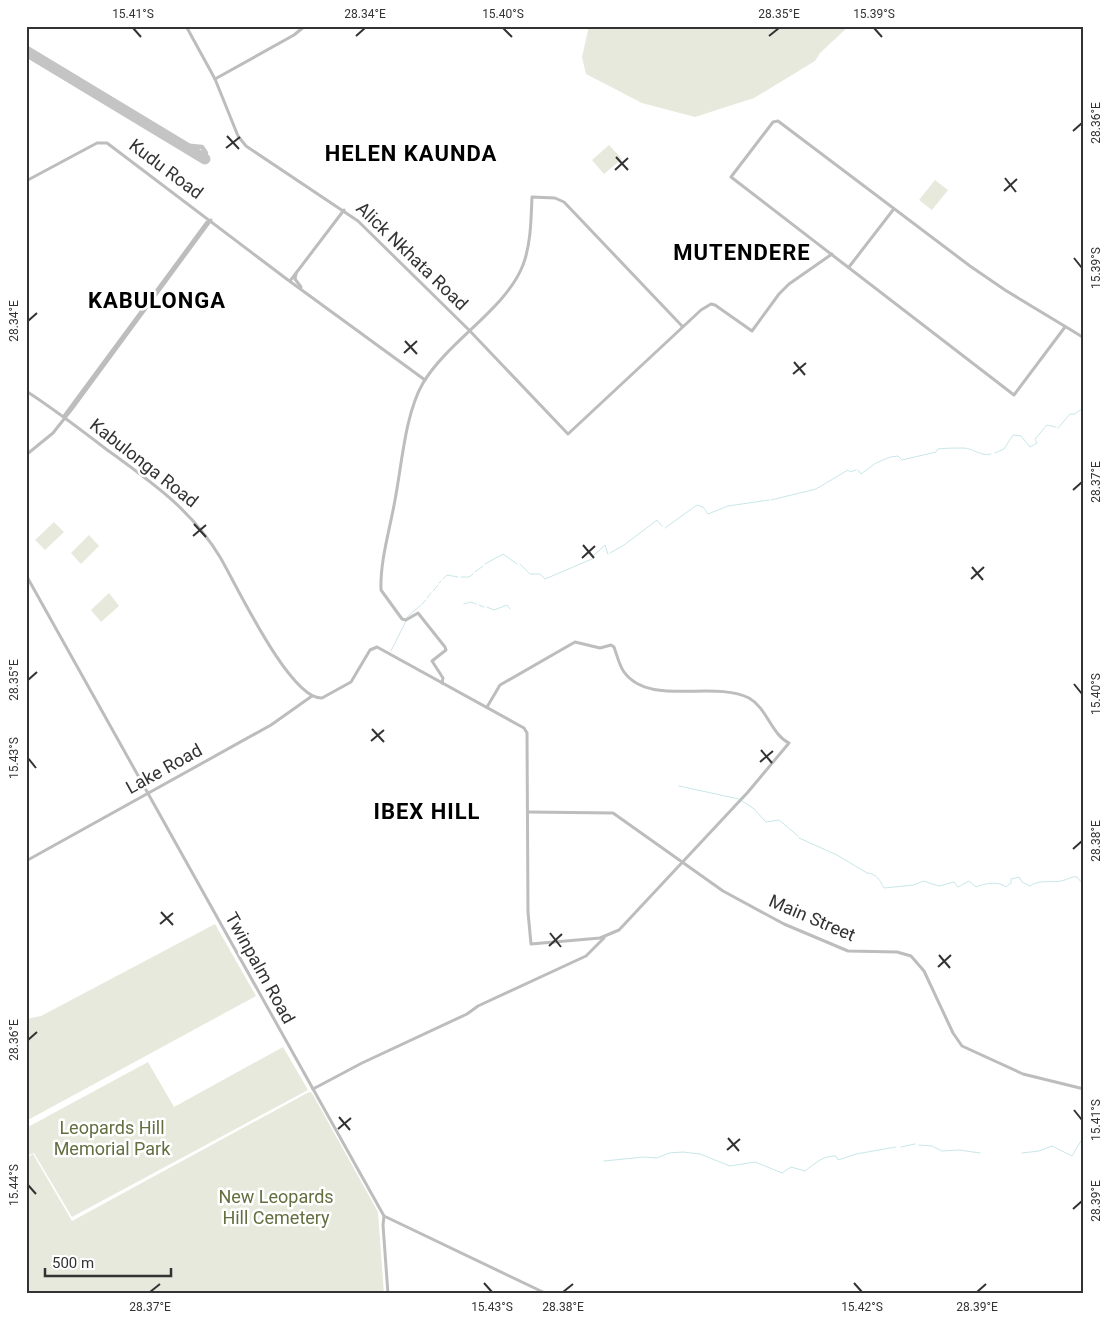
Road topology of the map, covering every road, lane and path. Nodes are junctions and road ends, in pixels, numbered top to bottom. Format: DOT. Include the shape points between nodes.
graph roads {
  1 [pos="186,26"];
  2 [pos="305,26"];
  3 [pos="215,79"];
  4 [pos="26,181"];
  5 [pos="343,210"];
  6 [pos="893,210"];
  7 [pos="209,219"];
  8 [pos="207,224"];
  9 [pos="214,224"];
  10 [pos="832,254"];
  11 [pos="849,268"];
  12 [pos="296,272"];
  13 [pos="290,280"];
  14 [pos="305,291"];
  15 [pos="682,326"];
  16 [pos="1065,327"];
  17 [pos="469,330"];
  18 [pos="1084,338"];
  19 [pos="425,380"];
  20 [pos="26,391"];
  21 [pos="64,417"];
  22 [pos="26,454"];
  23 [pos="26,575"];
  24 [pos="442,683"];
  25 [pos="312,696"];
  26 [pos="487,707"];
  27 [pos="144,789"];
  28 [pos="153,792"];
  29 [pos="148,794"];
  30 [pos="143,797"];
  31 [pos="151,800"];
  32 [pos="528,812"];
  33 [pos="26,861"];
  34 [pos="682,862"];
  35 [pos="598,940"];
  36 [pos="313,1089"];
  37 [pos="1084,1089"];
  38 [pos="384,1216"];
  39 [pos="388,1294"];
  40 [pos="547,1294"];
  1 -- 3 [label="main road, Alick Nkhata Road"];
  2 -- 3 [label="main road"];
  3 -- 5 [label="main road, Alick Nkhata Road" via="236,133 246,146"];
  4 -- 7 [label="main road, Kudu Road" via="98,142 107,142"];
  5 -- 12 [label="main road"];
  5 -- 13 [label="main road"];
  5 -- 17 [label="main road, Alick Nkhata Road"];
  6 -- 10 [label="main road" via="779,122 773,122 731,177"];
  6 -- 11 [label="main road"];
  6 -- 16 [label="main road" via="1004,290"];
  7 -- 8 [label="main road"];
  7 -- 8 [label="main road"];
  7 -- 9 [label="main road, Kudu Road"];
  7 -- 13 [label="main road, Kudu Road"];
  8 -- 9 [label="main road"];
  8 -- 21 [label="main road"];
  9 -- 13 [label="main road, Kudu Road"];
  10 -- 11 [label="main road"];
  10 -- 15 [label="main road" via="789,284 752,331 713,304"];
  11 -- 16 [label="main road" via="1014,395"];
  12 -- 13 [label="main road"];
  12 -- 14 [label="main road" via="295,279"];
  13 -- 14 [label="main road, Kudu Road"];
  14 -- 19 [label="main road, Kudu Road"];
  15 -- 17 [label="main road, Alick Nkhata Road" via="568,434"];
  15 -- 17 [label="main road" via="564,202 556,198 532,197 528,247 517,278"];
  16 -- 18 [label="main road"];
  17 -- 19 [label="main road"];
  19 -- 24 [label="main road" via="416,400 407,437 381,590 402,619 406,620 417,612 421,615 445,647 446,650 432,661 443,678"];
  20 -- 21 [label="main road, Kabulonga Road"];
  21 -- 22 [label="main road" via="53,433"];
  21 -- 25 [label="main road, Kabulonga Road" via="191,516 221,558 273,653"];
  23 -- 27 [label="main road, Twinpalm Road"];
  24 -- 25 [label="main road" via="374,647 348,684 324,698"];
  24 -- 26 [label="main road"];
  25 -- 28 [label="main road, Lake Road" via="271,726"];
  26 -- 32 [label="main road" via="526,732"];
  26 -- 34 [label="main road" via="500,685 575,642 600,648 613,646 626,674 644,686 672,691 710,690 750,698 781,738 789,743"];
  27 -- 29 [label="main road, Twinpalm Road"];
  27 -- 30 [label="main road"];
  28 -- 29 [label="main road, Lake Road"];
  28 -- 31 [label="main road"];
  29 -- 30 [label="main road, Lake Road"];
  29 -- 31 [label="main road, Twinpalm Road"];
  30 -- 33 [label="main road, Lake Road"];
  31 -- 36 [label="main road, Twinpalm Road"];
  32 -- 34 [label="main road, Main Street" via="610,812"];
  32 -- 35 [label="main road" via="530,943"];
  34 -- 35 [label="main road" via="623,928"];
  34 -- 37 [label="main road, Main Street" via="738,899 842,950 897,952 911,956 924,971 962,1046 1016,1072"];
  35 -- 36 [label="main road" via="586,956"];
  36 -- 38 [label="main road, Twinpalm Road"];
  38 -- 39 [label="main road"];
  38 -- 40 [label="main road"];
}
